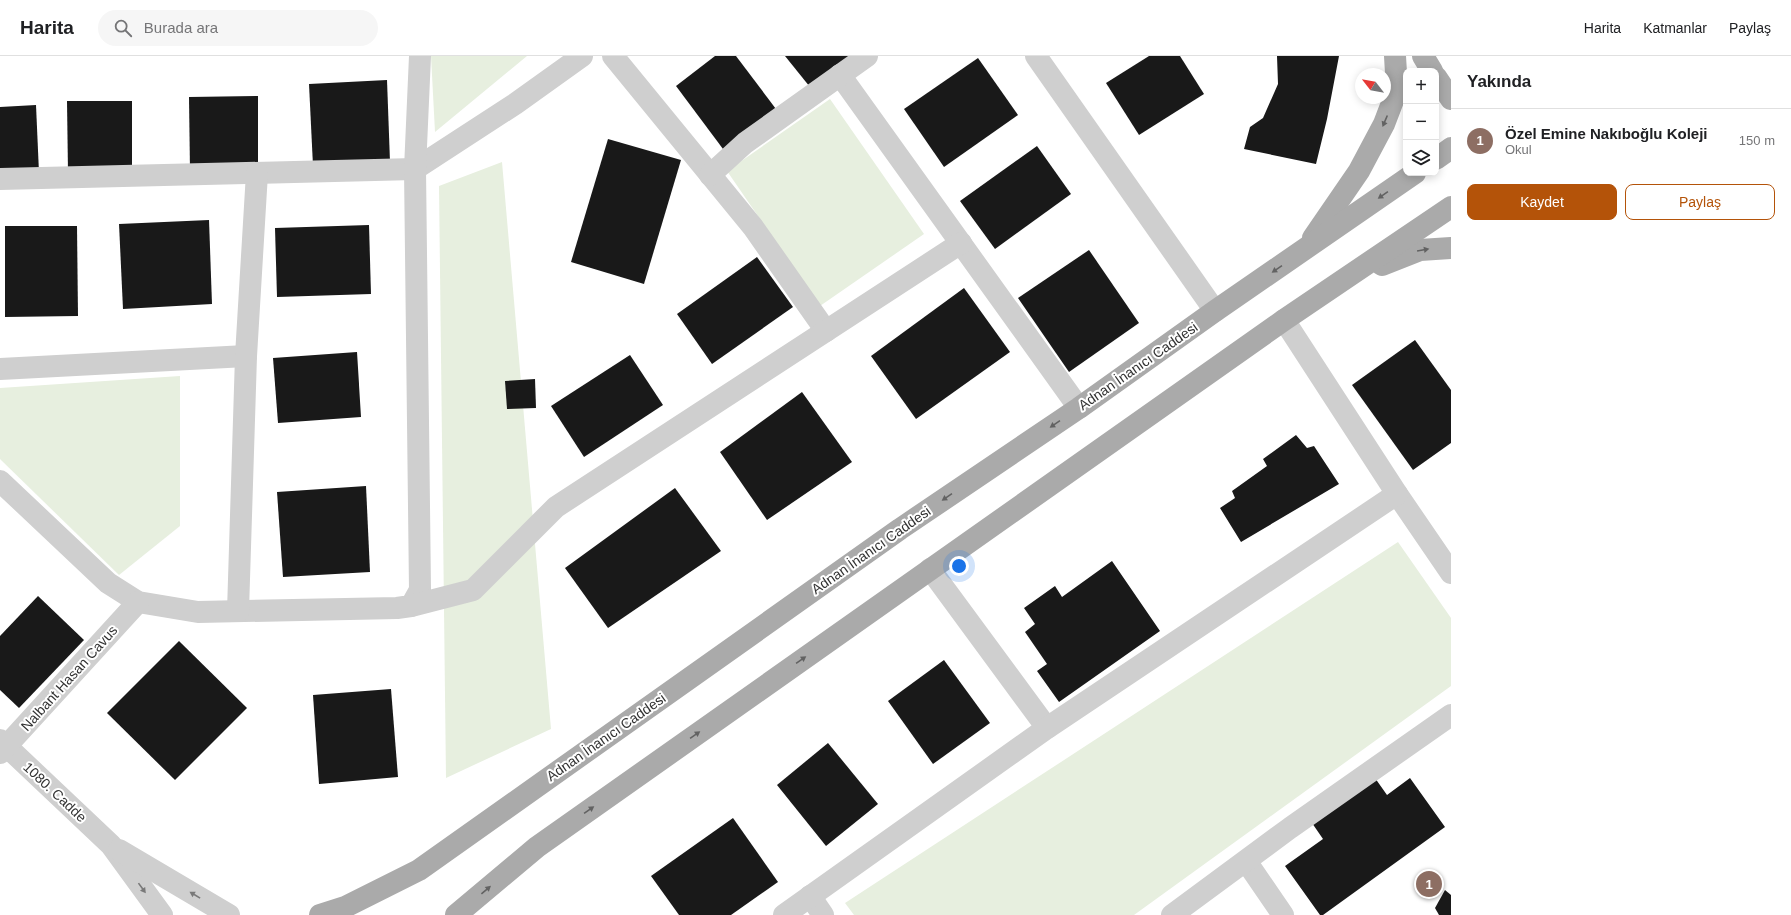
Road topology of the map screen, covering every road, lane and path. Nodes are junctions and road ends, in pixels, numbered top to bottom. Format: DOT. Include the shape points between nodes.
graph roads {
  1 [pos="420,56"];
  2 [pos="582,56"];
  3 [pos="613,56"];
  4 [pos="867,56"];
  5 [pos="1036,56"];
  6 [pos="1395,56"];
  7 [pos="1422,56"];
  8 [pos="1430,68"];
  9 [pos="840,75"];
  10 [pos="1439,81"];
  11 [pos="1451,99"];
  12 [pos="1451,148"];
  13 [pos="1439,157"];
  14 [pos="415,169"];
  15 [pos="258,173"];
  16 [pos="710,175"];
  17 [pos="1411,176"];
  18 [pos="0,179"];
  19 [pos="1451,207"];
  20 [pos="961,243"];
  21 [pos="1451,248"];
  22 [pos="1305,250"];
  23 [pos="1347,278"];
  24 [pos="1215,311"];
  25 [pos="1284,320"];
  26 [pos="826,331"];
  27 [pos="246,356"];
  28 [pos="0,369"];
  29 [pos="1079,408"];
  30 [pos="0,481"];
  31 [pos="1397,494"];
  32 [pos="930,569"];
  33 [pos="1451,574"];
  34 [pos="138,602"];
  35 [pos="411,606"];
  36 [pos="238,612"];
  37 [pos="1451,716"];
  38 [pos="1047,728"];
  39 [pos="2,747"];
  40 [pos="111,845"];
  41 [pos="1246,861"];
  42 [pos="810,896"];
  43 [pos="162,915"];
  44 [pos="229,915"];
  45 [pos="320,915"];
  46 [pos="456,915"];
  47 [pos="784,915"];
  48 [pos="823,915"];
  49 [pos="1172,915"];
  50 [pos="1283,915"];
  1 -- 14 [label="street"];
  2 -- 14 [label="street" via="515,104"];
  3 -- 16 [label="street"];
  4 -- 9 [label="street"];
  5 -- 24 [label="street"];
  6 -- 22 [label="main road, one-way" via="1397,90 1384,124 1359,171"];
  7 -- 8 [label="main road"];
  9 -- 16 [label="street" via="746,143"];
  9 -- 20 [label="street"];
  10 -- 11 [label="main road"];
  12 -- 13 [label="main road"];
  14 -- 15 [label="street"];
  14 -- 35 [label="street" via="420,590"];
  15 -- 18 [label="street"];
  15 -- 27 [label="street"];
  16 -- 26 [label="street" via="753,227"];
  17 -- 22 [label="main road, Adnan İnanıcı Caddesi, one-way"];
  19 -- 23 [label="main road"];
  20 -- 26 [label="street"];
  20 -- 29 [label="street"];
  23 -- 21 [label="main road, one-way" via="1420,250"];
  22 -- 24 [label="main road, Adnan İnanıcı Caddesi, one-way"];
  23 -- 25 [label="main road"];
  24 -- 29 [label="main road, Adnan İnanıcı Caddesi"];
  25 -- 31 [label="street"];
  25 -- 32 [label="main road"];
  26 -- 35 [label="street" via="556,507 472,590"];
  27 -- 28 [label="street"];
  27 -- 36 [label="street"];
  29 -- 45 [label="main road, Adnan İnanıcı Caddesi, one-way" via="900,529 419,870 345,907"];
  30 -- 34 [label="street" via="108,583"];
  31 -- 33 [label="street"];
  31 -- 38 [label="street"];
  32 -- 38 [label="street"];
  46 -- 32 [label="main road, one-way" via="537,847"];
  34 -- 36 [label="street" via="198,612"];
  34 -- 39 [label="street, Nalbant Hasan Cavus"];
  35 -- 36 [label="street"];
  37 -- 41 [label="street"];
  38 -- 42 [label="street"];
  39 -- 40 [label="street, 1080. Cadde"];
  40 -- 43 [label="street, 1080. Cadde, one-way"];
  44 -- 40 [label="street, 1080. Cadde, one-way"];
  41 -- 49 [label="street"];
  41 -- 50 [label="street"];
  42 -- 47 [label="street"];
  42 -- 48 [label="street"];
}
